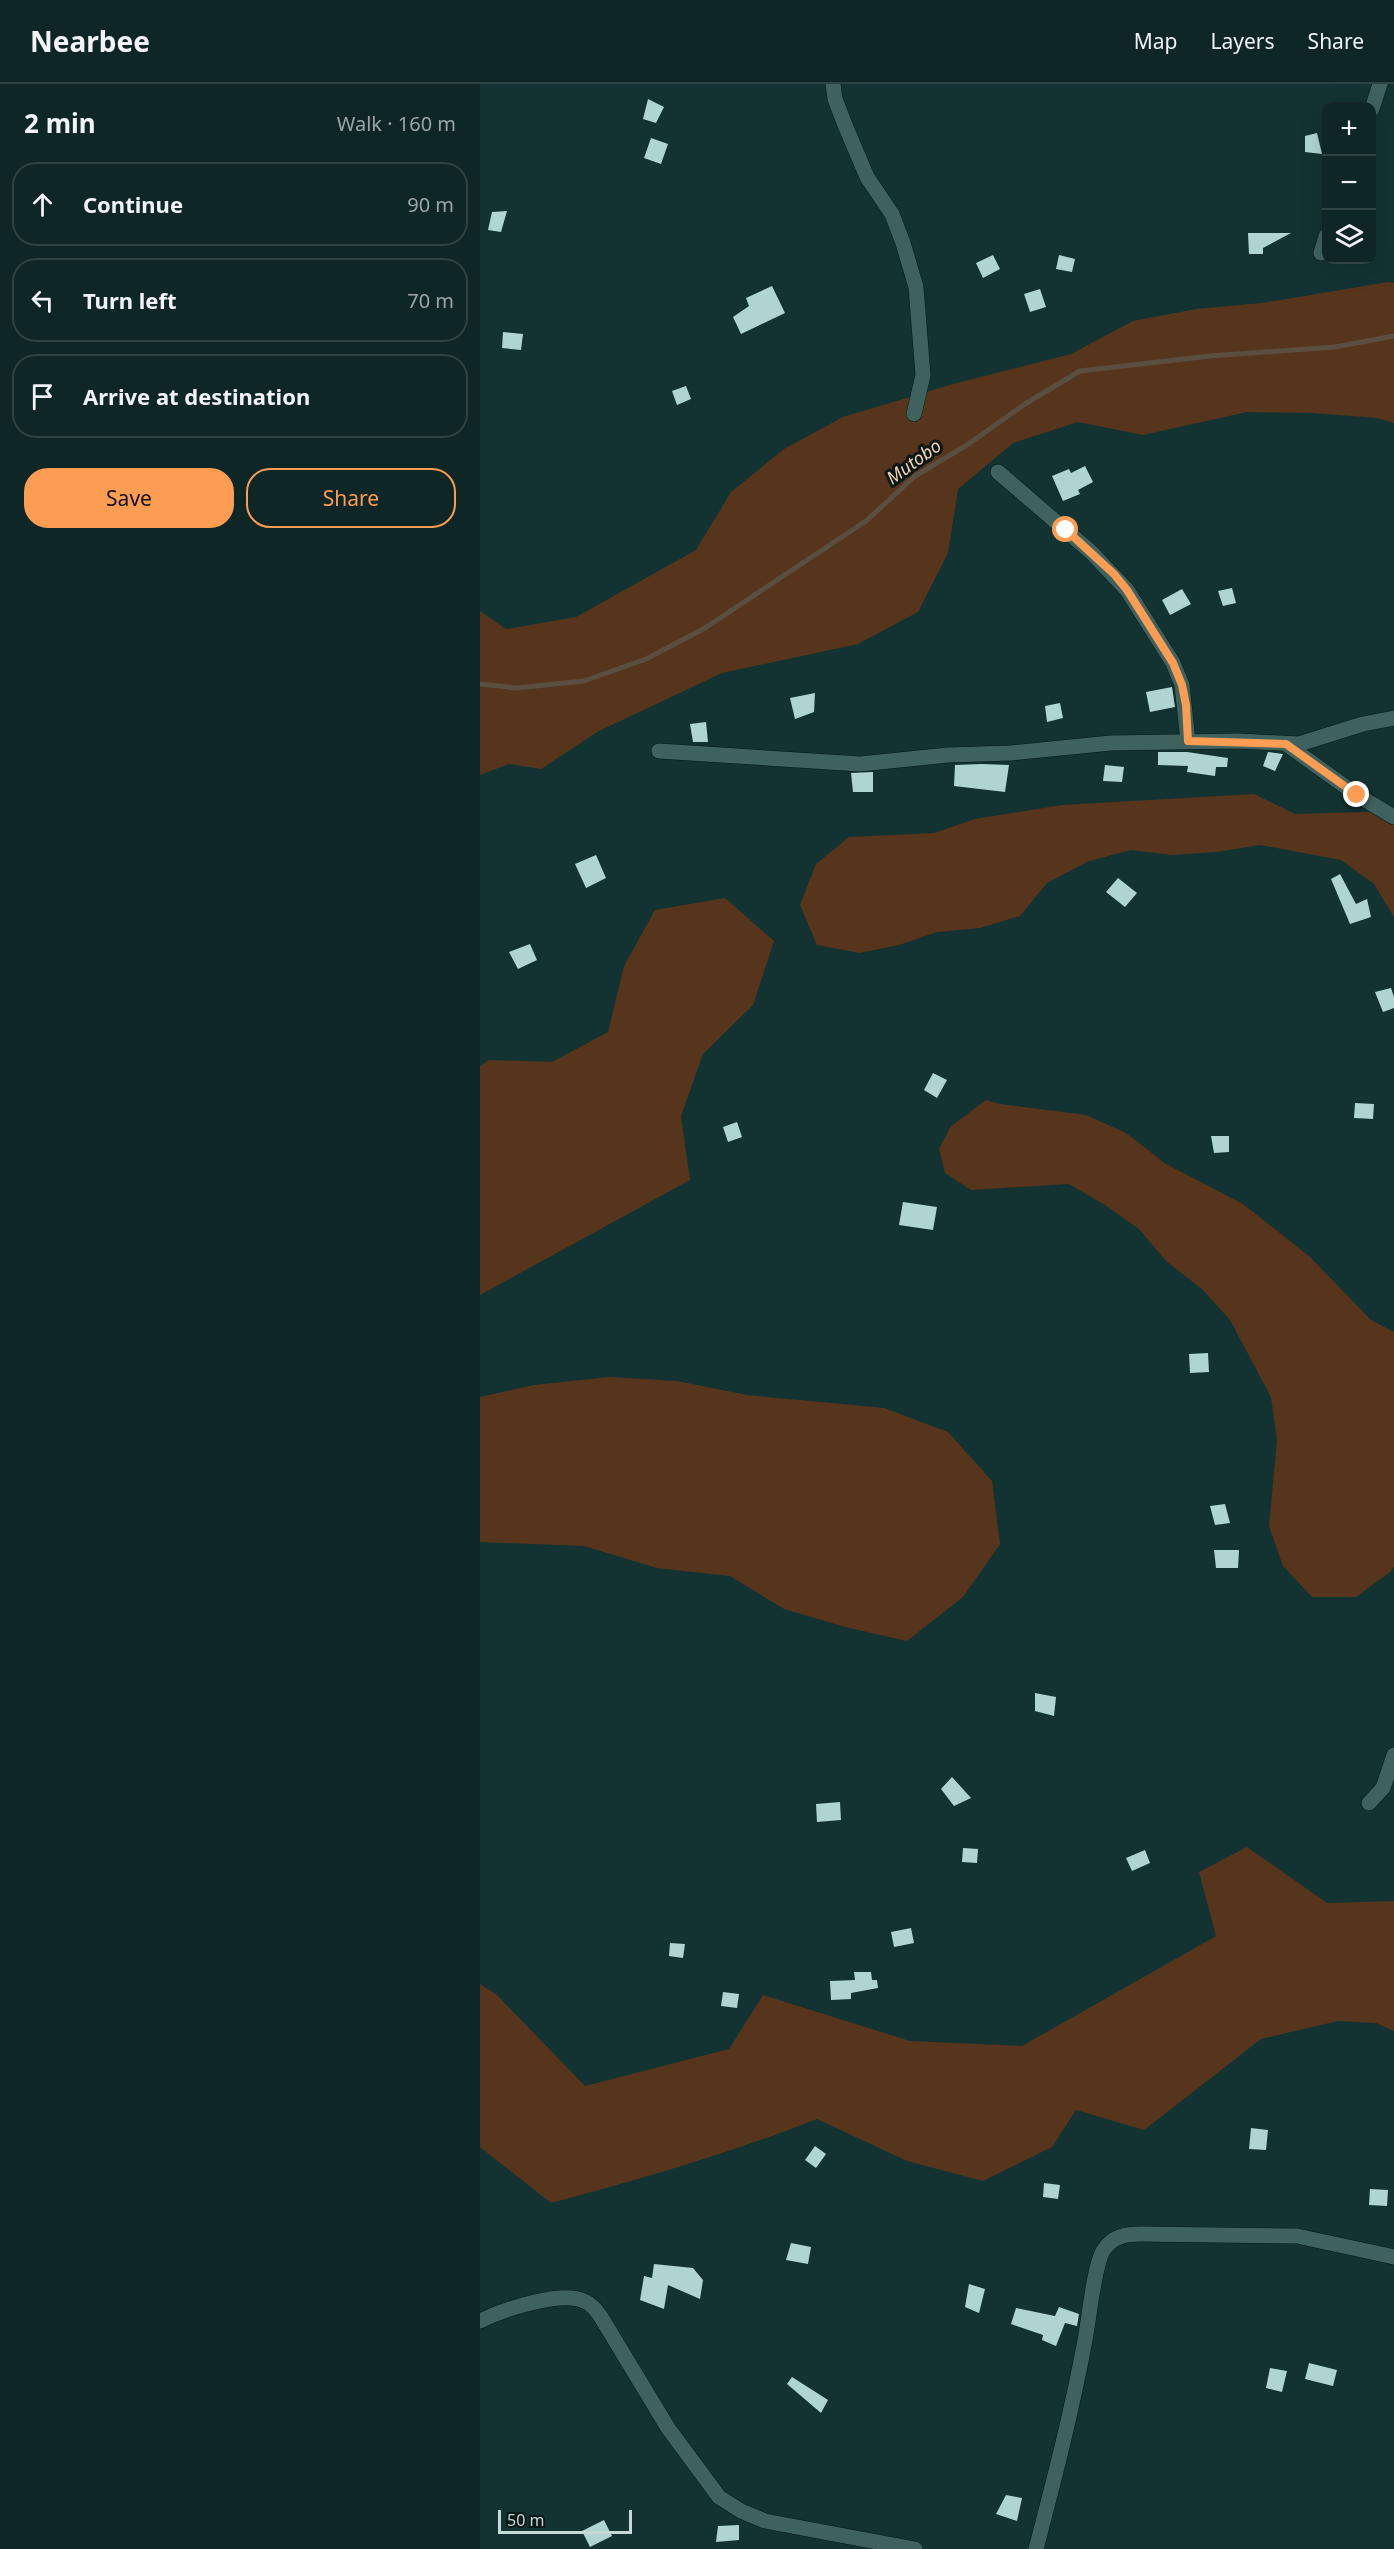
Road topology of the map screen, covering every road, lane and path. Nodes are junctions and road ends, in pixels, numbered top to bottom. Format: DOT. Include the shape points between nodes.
graph roads {
  1 [pos="833,84"];
  2 [pos="1380,84"];
  3 [pos="1374,102"];
  4 [pos="1322,250"];
  5 [pos="1321,253"];
  6 [pos="914,414"];
  7 [pos="998,472"];
  8 [pos="1394,718"];
  9 [pos="1188,741"];
  10 [pos="1286,744"];
  11 [pos="659,751"];
  12 [pos="1394,817"];
  13 [pos="1394,1755"];
  14 [pos="1369,1803"];
  15 [pos="1394,2257"];
  16 [pos="480,2321"];
  17 [pos="915,2549"];
  18 [pos="1036,2549"];
  1 -- 6 [label="street" via="841,117 863,166 900,233 916,287 924,375"];
  2 -- 3 [label="street"];
  4 -- 5 [label="street"];
  7 -- 9 [label="street" via="1091,552 1127,590 1173,663 1182,685"];
  8 -- 10 [label="street" via="1312,742"];
  9 -- 10 [label="street"];
  9 -- 11 [label="street" via="1111,743 860,764"];
  10 -- 12 [label="street"];
  13 -- 14 [label="street" via="1383,1788"];
  15 -- 18 [label="street" via="1297,2236 1125,2234 1112,2240 1102,2252 1063,2445"];
  16 -- 17 [label="street" via="523,2304 568,2297 582,2299 601,2317 668,2428 719,2497 765,2521"];
}
